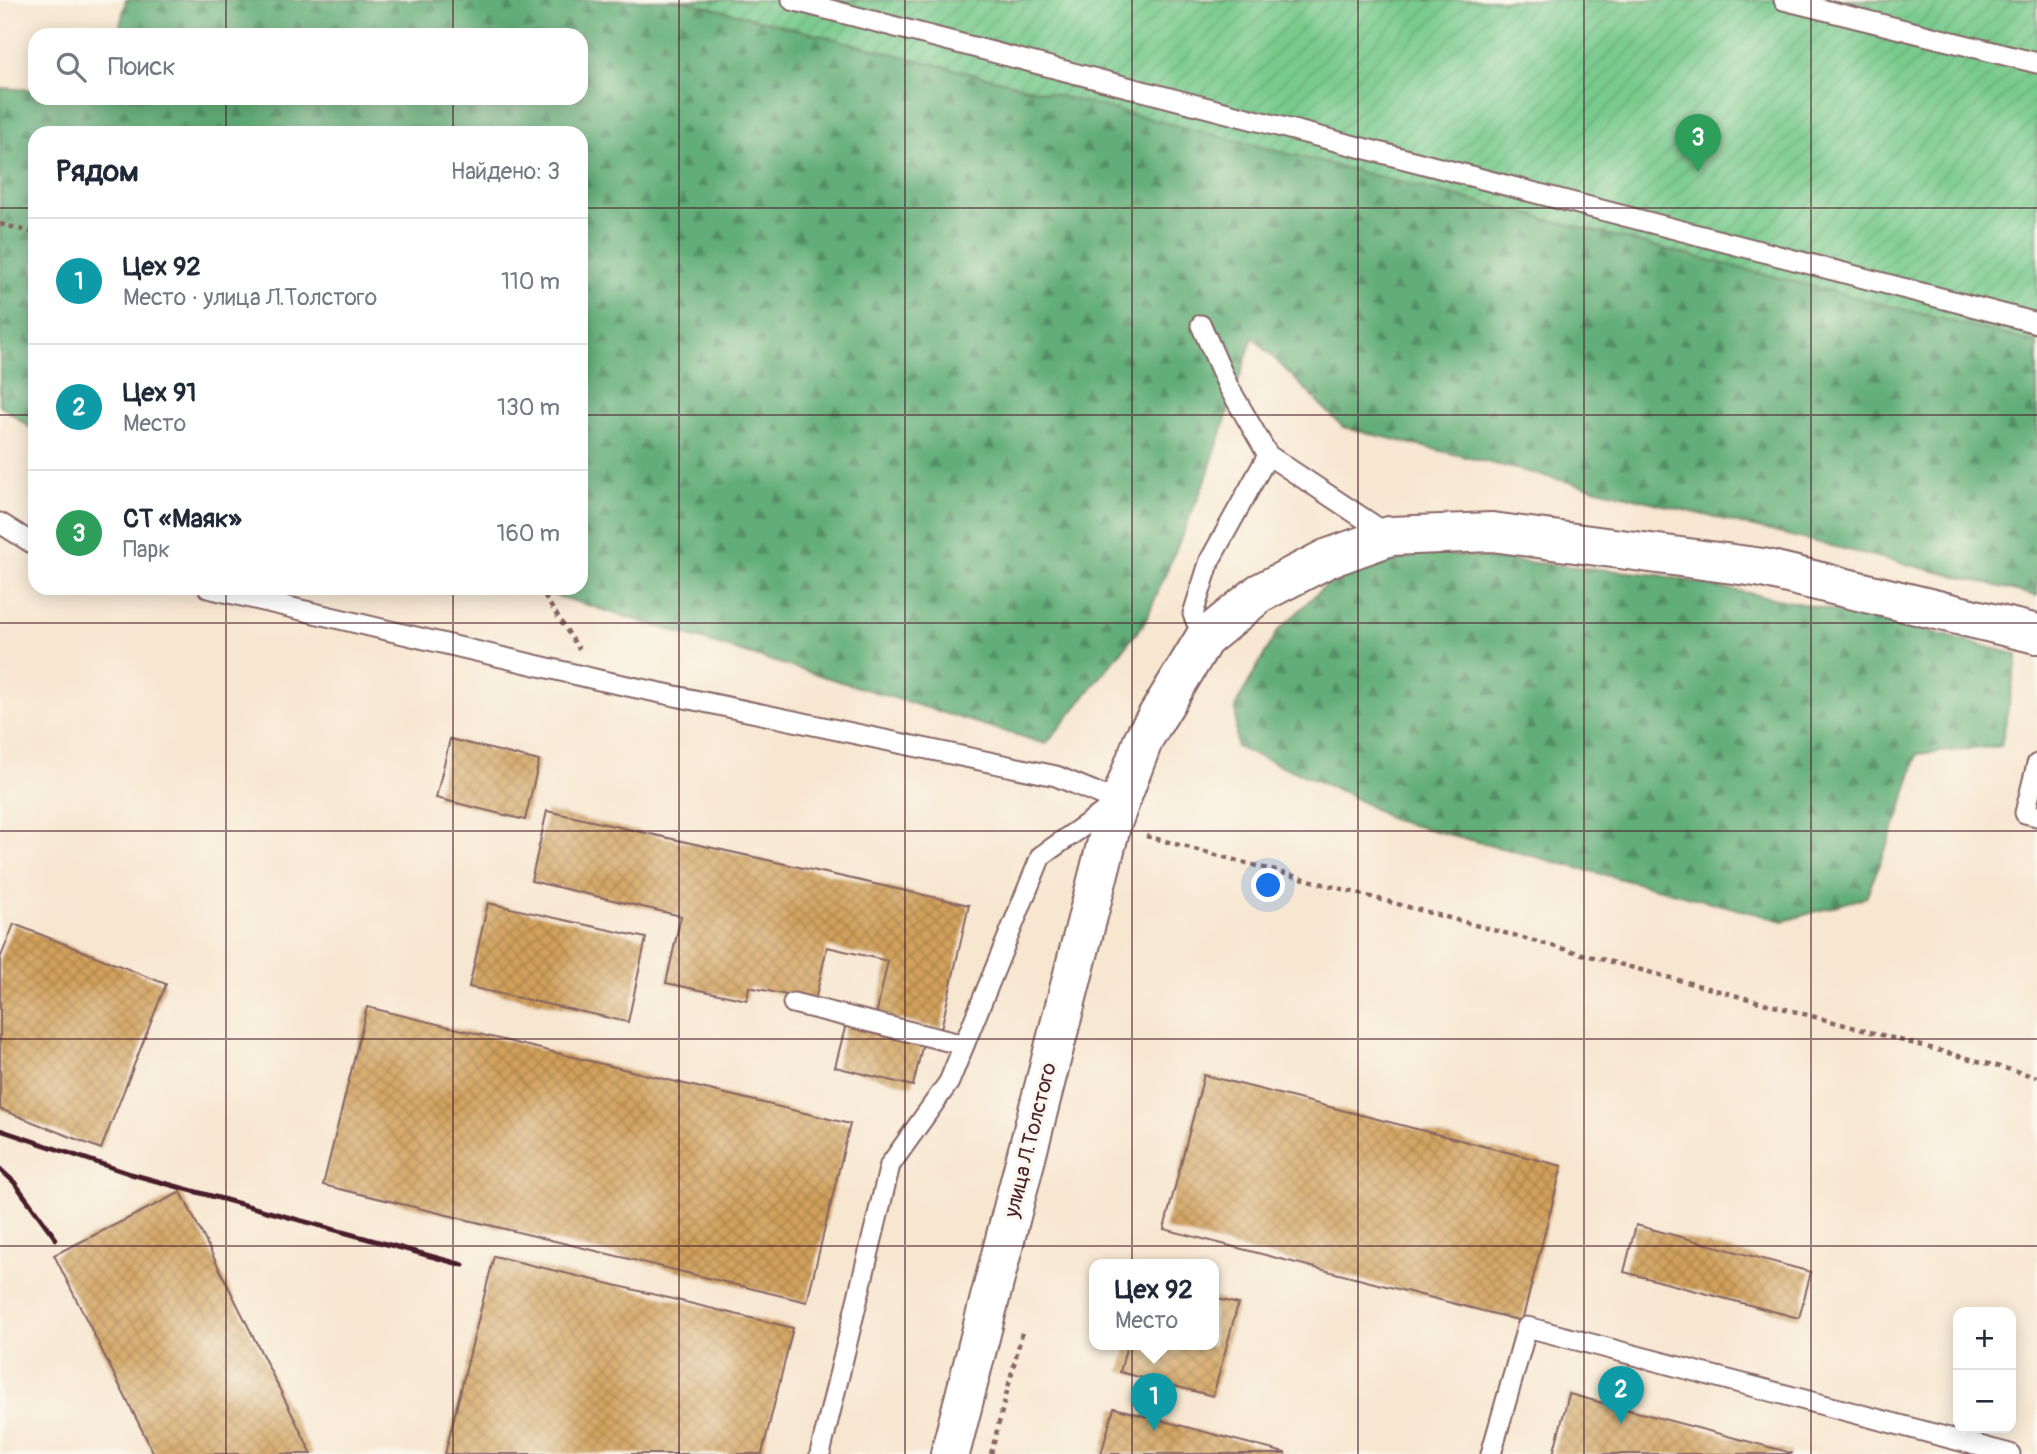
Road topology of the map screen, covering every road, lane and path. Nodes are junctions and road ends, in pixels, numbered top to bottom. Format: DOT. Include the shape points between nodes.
graph roads {
  1 [pos="792,0"];
  2 [pos="1784,0"];
  3 [pos="2037,63"];
  4 [pos="0,224"];
  5 [pos="28,231"];
  6 [pos="2037,323"];
  7 [pos="1201,325"];
  8 [pos="1268,455"];
  9 [pos="0,523"];
  10 [pos="1390,536"];
  11 [pos="28,541"];
  12 [pos="238,595"];
  13 [pos="544,595"];
  14 [pos="2037,634"];
  15 [pos="1204,639"];
  16 [pos="600,680"];
  17 [pos="2037,764"];
  18 [pos="1115,814"];
  19 [pos="2037,816"];
  20 [pos="793,1003"];
  21 [pos="964,1045"];
  22 [pos="2037,1077"];
  23 [pos="820,1454"];
  24 [pos="950,1454"];
  25 [pos="1491,1454"];
  26 [pos="2010,1454"];
  1 -- 6 [label="lane"];
  2 -- 3 [label="lane"];
  4 -- 5 [label="path"];
  7 -- 8 [label="lane" via="1228,386"];
  8 -- 10 [label="lane"];
  8 -- 15 [label="lane" via="1210,560 1193,614"];
  9 -- 11 [label="lane"];
  10 -- 14 [label="street, улица Л.Толстого" via="1492,532 1763,568"];
  10 -- 15 [label="street, улица Л.Толстого" via="1326,559 1260,593"];
  12 -- 16 [label="lane"];
  13 -- 16 [label="path"];
  15 -- 18 [label="street, улица Л.Толстого" via="1144,738"];
  16 -- 18 [label="lane" via="1056,776"];
  17 -- 19 [label="lane" via="2025,813"];
  18 -- 21 [label="lane" via="1041,856"];
  18 -- 22 [label="path"];
  18 -- 24 [label="street, улица Л.Толстого"];
  20 -- 21 [label="lane"];
  21 -- 23 [label="lane" via="949,1082 890,1165"];
  25 -- 26 [label="lane" via="1527,1327"];
}
